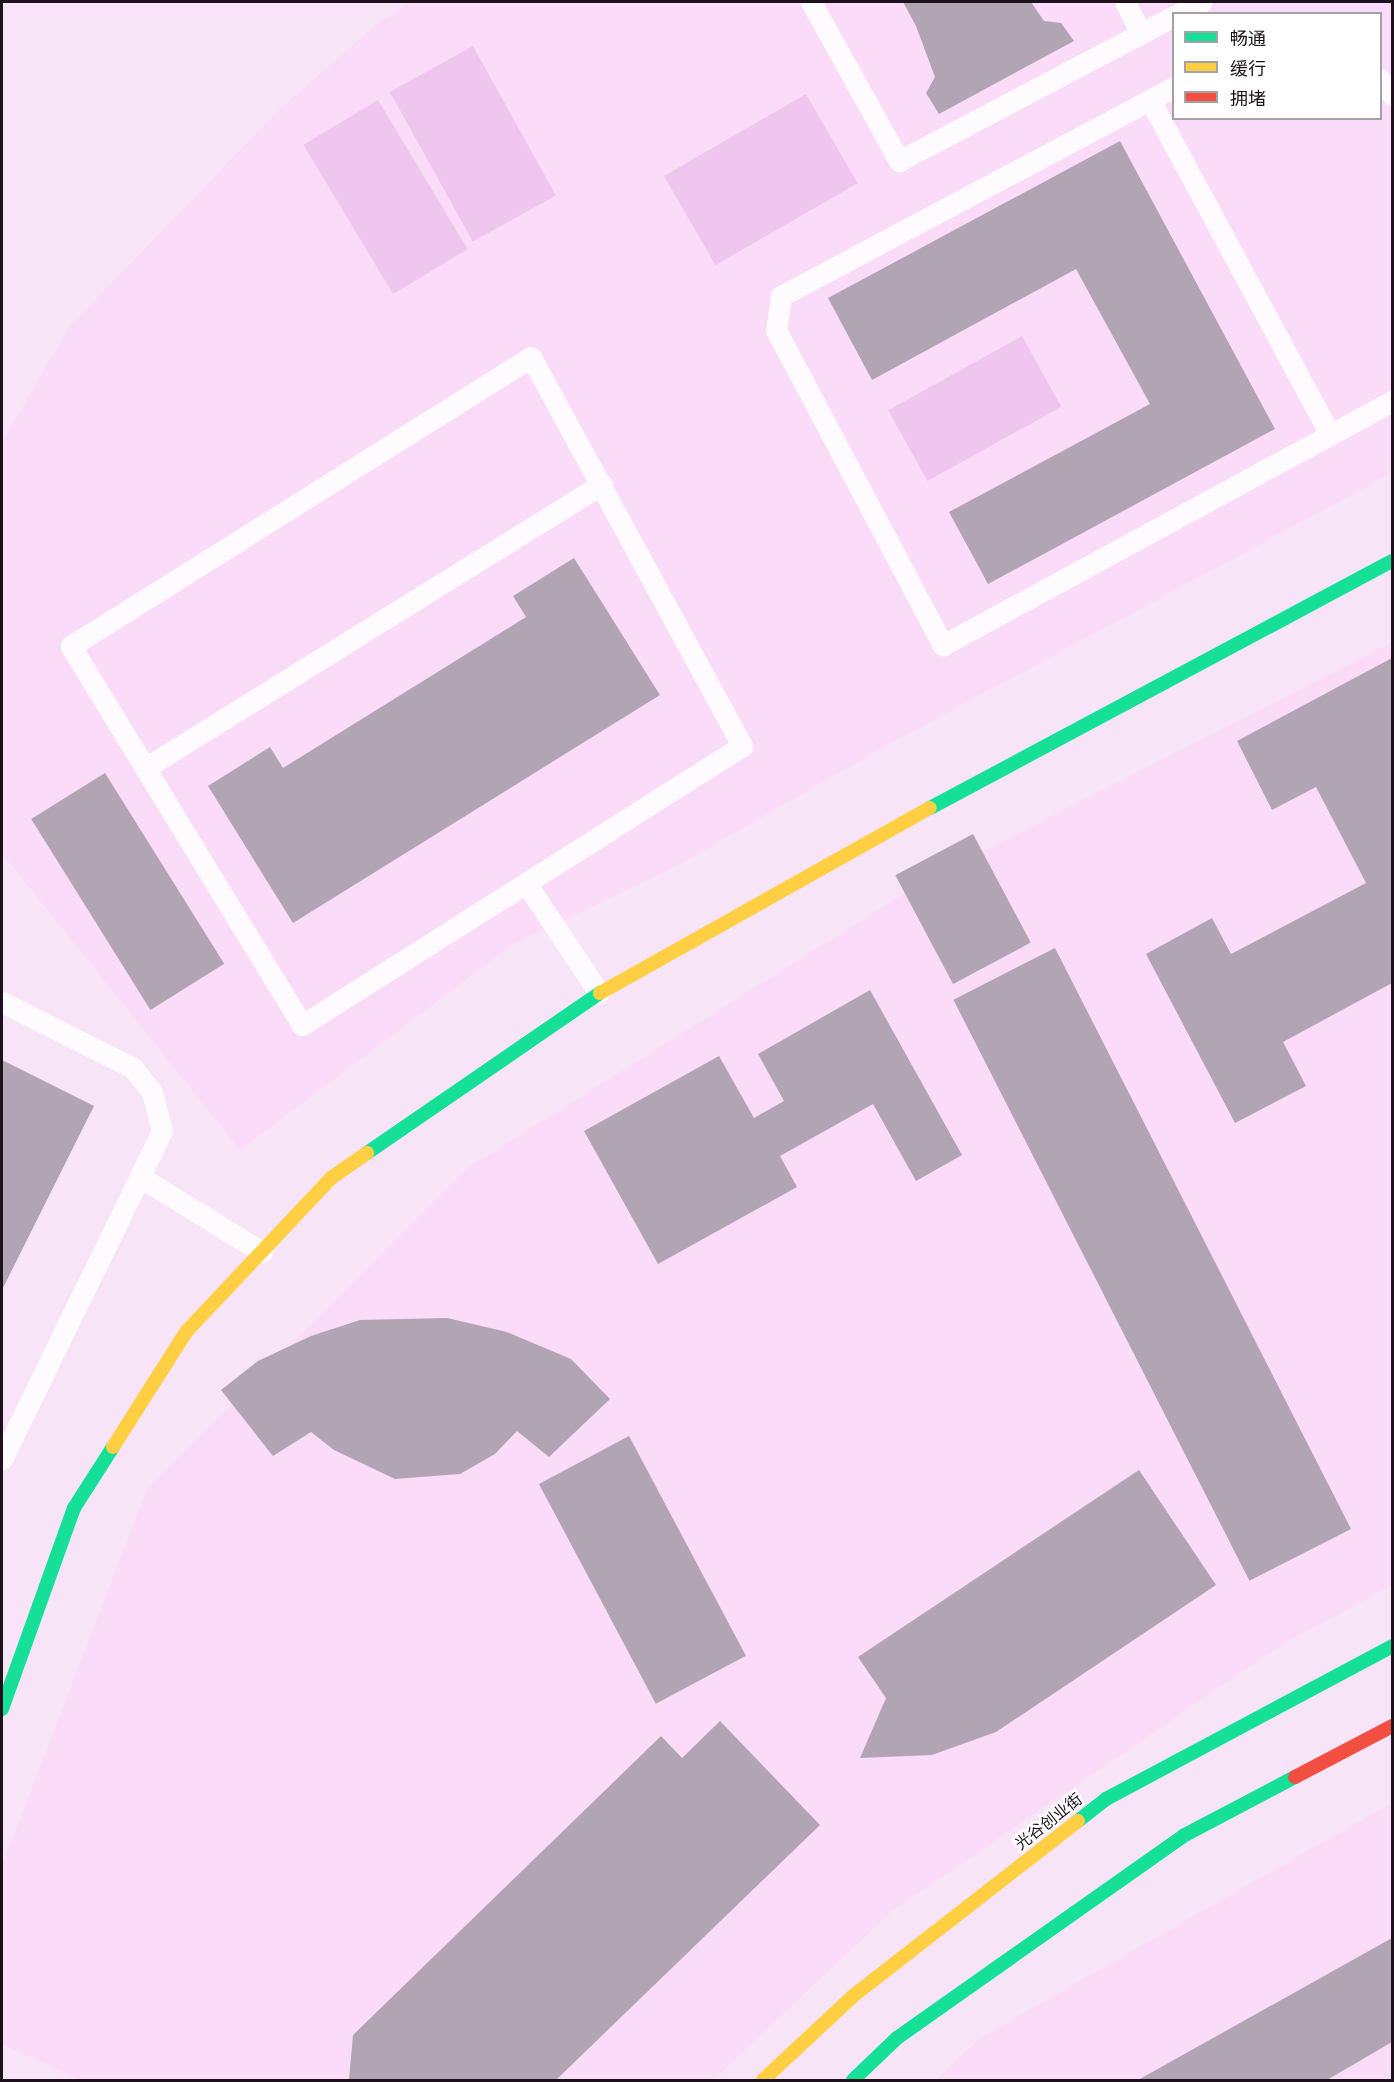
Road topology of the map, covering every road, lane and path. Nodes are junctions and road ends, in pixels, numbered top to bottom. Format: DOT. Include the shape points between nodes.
graph roads {
  1 [pos="811,2"];
  2 [pos="1125,2"];
  3 [pos="1202,2"];
  4 [pos="1183,12"];
  5 [pos="1172,17"];
  6 [pos="1141,33"];
  7 [pos="1382,82"];
  8 [pos="1172,88"];
  9 [pos="1392,95"];
  10 [pos="1150,100"];
  11 [pos="1392,400"];
  12 [pos="1330,434"];
  13 [pos="602,484"];
  14 [pos="1392,561"];
  15 [pos="145,768"];
  16 [pos="526,883"];
  17 [pos="599,993"];
  18 [pos="2,1002"];
  19 [pos="140,1177"];
  20 [pos="262,1252"];
  21 [pos="2,1459"];
  22 [pos="1392,1646"];
  23 [pos="2,1709"];
  24 [pos="1392,1726"];
  25 [pos="763,2080"];
  26 [pos="854,2080"];
  1 -- 6 [label="lane" via="899,161"];
  2 -- 6 [label="lane"];
  3 -- 4 [label="lane"];
  5 -- 6 [label="lane"];
  7 -- 9 [label="lane"];
  8 -- 10 [label="lane"];
  10 -- 12 [label="lane"];
  10 -- 12 [label="lane" via="781,296 776,330 943,645"];
  11 -- 12 [label="lane"];
  13 -- 15 [label="lane"];
  13 -- 15 [label="lane" via="531,357 71,646"];
  13 -- 16 [label="lane" via="742,746"];
  14 -- 17 [label="street" via="934,806"];
  15 -- 16 [label="lane" via="302,1025"];
  16 -- 17 [label="lane"];
  17 -- 20 [label="street" via="331,1178"];
  18 -- 19 [label="lane" via="132,1068 153,1092 162,1131"];
  19 -- 20 [label="lane"];
  19 -- 21 [label="lane"];
  20 -- 23 [label="street" via="186,1332 74,1508"];
  22 -- 25 [label="street, 光谷创业街" via="1106,1799 852,1996"];
  24 -- 26 [label="street" via="1183,1836 897,2038"];
}
